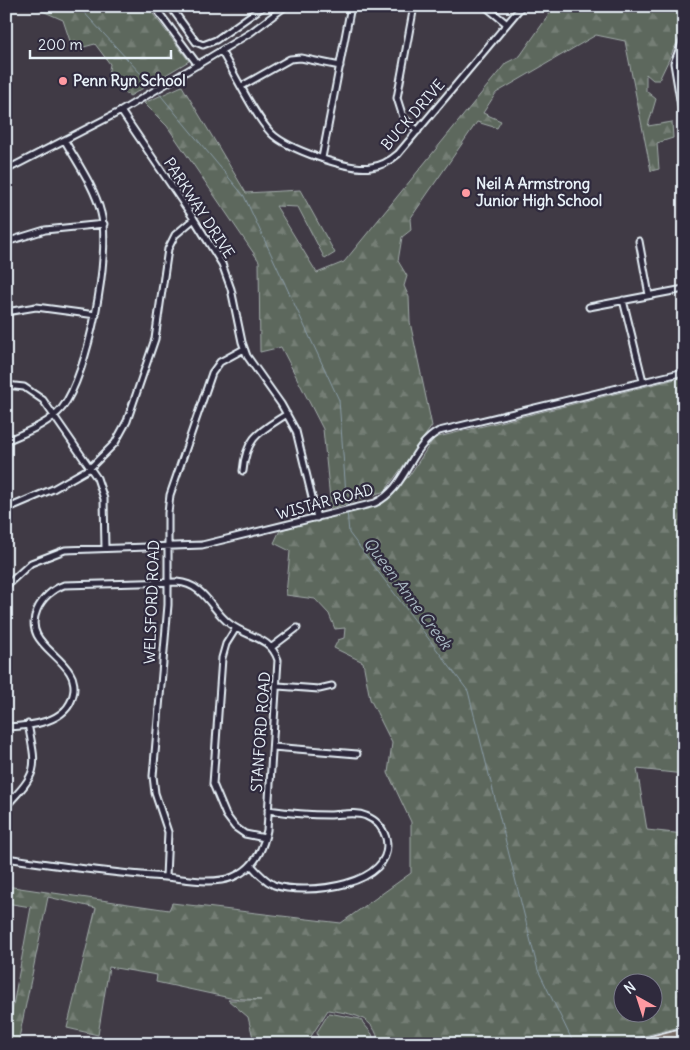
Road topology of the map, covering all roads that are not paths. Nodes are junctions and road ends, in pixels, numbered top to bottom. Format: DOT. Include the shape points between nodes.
graph roads {
  1 [pos="154,6"];
  2 [pos="170,6"];
  3 [pos="264,6"];
  4 [pos="286,6"];
  5 [pos="350,6"];
  6 [pos="414,6"];
  7 [pos="485,6"];
  8 [pos="522,6"];
  9 [pos="506,24"];
  10 [pos="684,39"];
  11 [pos="221,51"];
  12 [pos="198,65"];
  13 [pos="340,66"];
  14 [pos="242,86"];
  15 [pos="682,103"];
  16 [pos="121,111"];
  17 [pos="684,124"];
  18 [pos="418,131"];
  19 [pos="65,141"];
  20 [pos="322,158"];
  21 [pos="6,170"];
  22 [pos="194,219"];
  23 [pos="104,224"];
  24 [pos="639,241"];
  25 [pos="6,242"];
  26 [pos="684,289"];
  27 [pos="648,296"];
  28 [pos="623,300"];
  29 [pos="589,307"];
  30 [pos="6,312"];
  31 [pos="96,315"];
  32 [pos="244,349"];
  33 [pos="684,372"];
  34 [pos="643,381"];
  35 [pos="6,385"];
  36 [pos="287,414"];
  37 [pos="55,415"];
  38 [pos="6,441"];
  39 [pos="90,468"];
  40 [pos="242,470"];
  41 [pos="6,508"];
  42 [pos="318,518"];
  43 [pos="168,546"];
  44 [pos="105,548"];
  45 [pos="168,582"];
  46 [pos="6,586"];
  47 [pos="236,628"];
  48 [pos="297,628"];
  49 [pos="272,647"];
  50 [pos="278,686"];
  51 [pos="332,686"];
  52 [pos="28,724"];
  53 [pos="6,727"];
  54 [pos="273,748"];
  55 [pos="357,754"];
  56 [pos="6,806"];
  57 [pos="268,810"];
  58 [pos="265,838"];
  59 [pos="6,858"];
  60 [pos="251,866"];
  61 [pos="166,877"];
  62 [pos="684,1032"];
  63 [pos="637,1044"];
  1 -- 12 [label="street"];
  2 -- 3 [label="street" via="196,42 202,45 216,40"];
  4 -- 11 [label="street"];
  5 -- 13 [label="street"];
  6 -- 18 [label="street" via="397,98 404,117"];
  7 -- 9 [label="street"];
  8 -- 9 [label="street, BUCK DRIVE"];
  9 -- 18 [label="street, BUCK DRIVE"];
  10 -- 15 [label="street" via="674,63"];
  11 -- 12 [label="street"];
  11 -- 14 [label="street, BUCK DRIVE"];
  12 -- 16 [label="street"];
  13 -- 14 [label="street" via="301,58 290,59"];
  13 -- 20 [label="street"];
  14 -- 20 [label="street, BUCK DRIVE" via="271,133 295,149"];
  15 -- 17 [label="street"];
  16 -- 19 [label="street"];
  16 -- 22 [label="street, PARKWAY DRIVE"];
  18 -- 20 [label="street, BUCK DRIVE" via="393,159 372,167 356,167"];
  19 -- 21 [label="street"];
  19 -- 23 [label="street" via="96,197"];
  22 -- 32 [label="street, PARKWAY DRIVE" via="225,271"];
  22 -- 39 [label="street" via="175,235 168,249 155,339 127,421 111,449"];
  23 -- 25 [label="street" via="45,230"];
  23 -- 31 [label="street"];
  24 -- 27 [label="street"];
  26 -- 27 [label="street"];
  27 -- 28 [label="street"];
  28 -- 29 [label="street"];
  28 -- 34 [label="street"];
  30 -- 31 [label="street" via="36,307"];
  31 -- 37 [label="street" via="72,387"];
  32 -- 36 [label="street, PARKWAY DRIVE"];
  32 -- 43 [label="street, WELSFORD ROAD" via="224,358 212,373 173,483 168,513"];
  33 -- 34 [label="street, WISTAR ROAD"];
  34 -- 42 [label="street, WISTAR ROAD" via="439,431 422,445 398,485 388,494 375,503"];
  35 -- 37 [label="street" via="30,390"];
  36 -- 40 [label="street" via="251,440"];
  36 -- 42 [label="street, PARKWAY DRIVE" via="299,441"];
  37 -- 38 [label="street"];
  37 -- 39 [label="street"];
  39 -- 41 [label="street"];
  39 -- 44 [label="street" via="102,491"];
  42 -- 43 [label="street, WISTAR ROAD" via="215,543"];
  43 -- 44 [label="street, WISTAR ROAD"];
  43 -- 45 [label="street, WELSFORD ROAD"];
  44 -- 46 [label="street, WISTAR ROAD" via="65,550 46,556 31,563"];
  45 -- 47 [label="street" via="196,587"];
  45 -- 52 [label="street" via="68,584 52,591 38,606 34,625 42,643 69,671 74,692 71,703 61,715"];
  45 -- 61 [label="street, WELSFORD ROAD" via="154,776 155,793 168,832"];
  47 -- 49 [label="street"];
  47 -- 58 [label="street" via="222,658 212,781 226,815 235,827 244,834"];
  48 -- 49 [label="street"];
  49 -- 50 [label="street, STANFORD ROAD" via="278,660"];
  50 -- 51 [label="street" via="318,689"];
  50 -- 54 [label="street, STANFORD ROAD"];
  52 -- 53 [label="street"];
  52 -- 56 [label="street" via="35,758 34,771 27,784"];
  54 -- 55 [label="street"];
  54 -- 57 [label="street, STANFORD ROAD"];
  57 -- 58 [label="street, STANFORD ROAD"];
  57 -- 60 [label="street" via="365,815 383,830 386,854 380,866 366,876 318,889 272,884"];
  58 -- 60 [label="street, STANFORD ROAD"];
  59 -- 61 [label="street" via="100,872"];
  60 -- 61 [label="street" via="234,877 218,881"];
  62 -- 63 [label="main road"];
}
